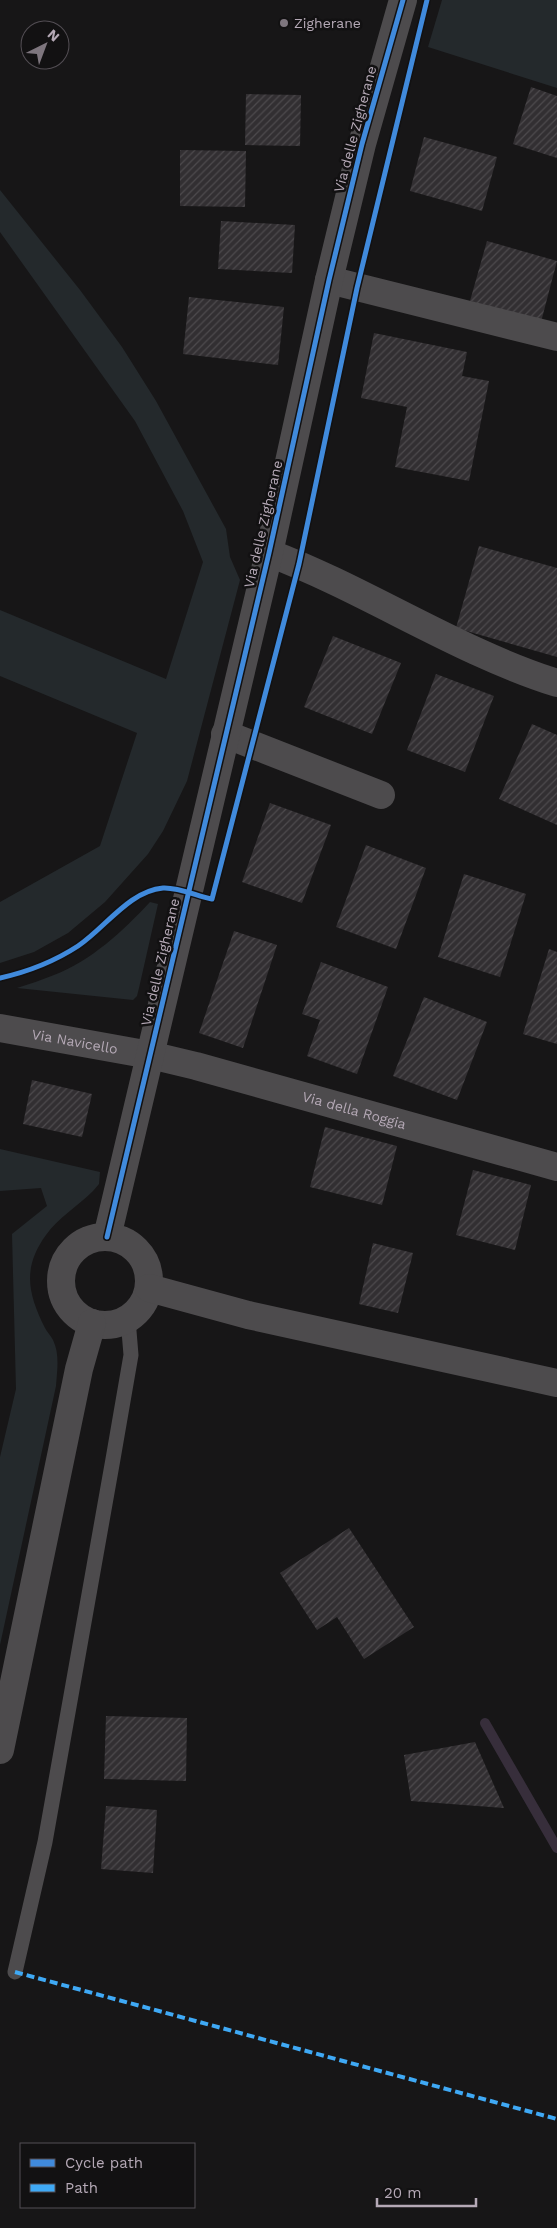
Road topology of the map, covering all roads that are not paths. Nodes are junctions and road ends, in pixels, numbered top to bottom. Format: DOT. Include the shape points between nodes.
graph roads {
  1 [pos="403,0"];
  2 [pos="328,280"];
  3 [pos="557,337"];
  4 [pos="269,552"];
  5 [pos="557,683"];
  6 [pos="225,734"];
  7 [pos="381,795"];
  8 [pos="0,1028"];
  9 [pos="150,1055"];
  10 [pos="557,1167"];
  11 [pos="107,1237"];
  12 [pos="149,1288"];
  13 [pos="128,1319"];
  14 [pos="92,1323"];
  15 [pos="557,1383"];
  16 [pos="0,1750"];
  17 [pos="14,1972"];
  1 -- 2 [label="street, Via delle Zigherane"];
  2 -- 3 [label="street"];
  2 -- 4 [label="street, Via delle Zigherane"];
  4 -- 5 [label="street" via="449,639 528,674"];
  4 -- 6 [label="street, Via delle Zigherane"];
  6 -- 7 [label="street"];
  6 -- 9 [label="street, Via delle Zigherane"];
  8 -- 9 [label="street, Via Navicello"];
  9 -- 10 [label="street, Via della Roggia"];
  9 -- 11 [label="street, Via delle Zigherane"];
  11 -- 12 [label="street" via="122,1240 139,1254 149,1274"];
  11 -- 14 [label="street" via="80,1245 63,1267 61,1280 70,1307"];
  12 -- 13 [label="street" via="138,1311"];
  12 -- 15 [label="street" via="248,1315"];
  13 -- 14 [label="street" via="105,1325"];
  13 -- 17 [label="lane" via="131,1355 113,1460 45,1842"];
  14 -- 16 [label="street" via="79,1369"];
}
